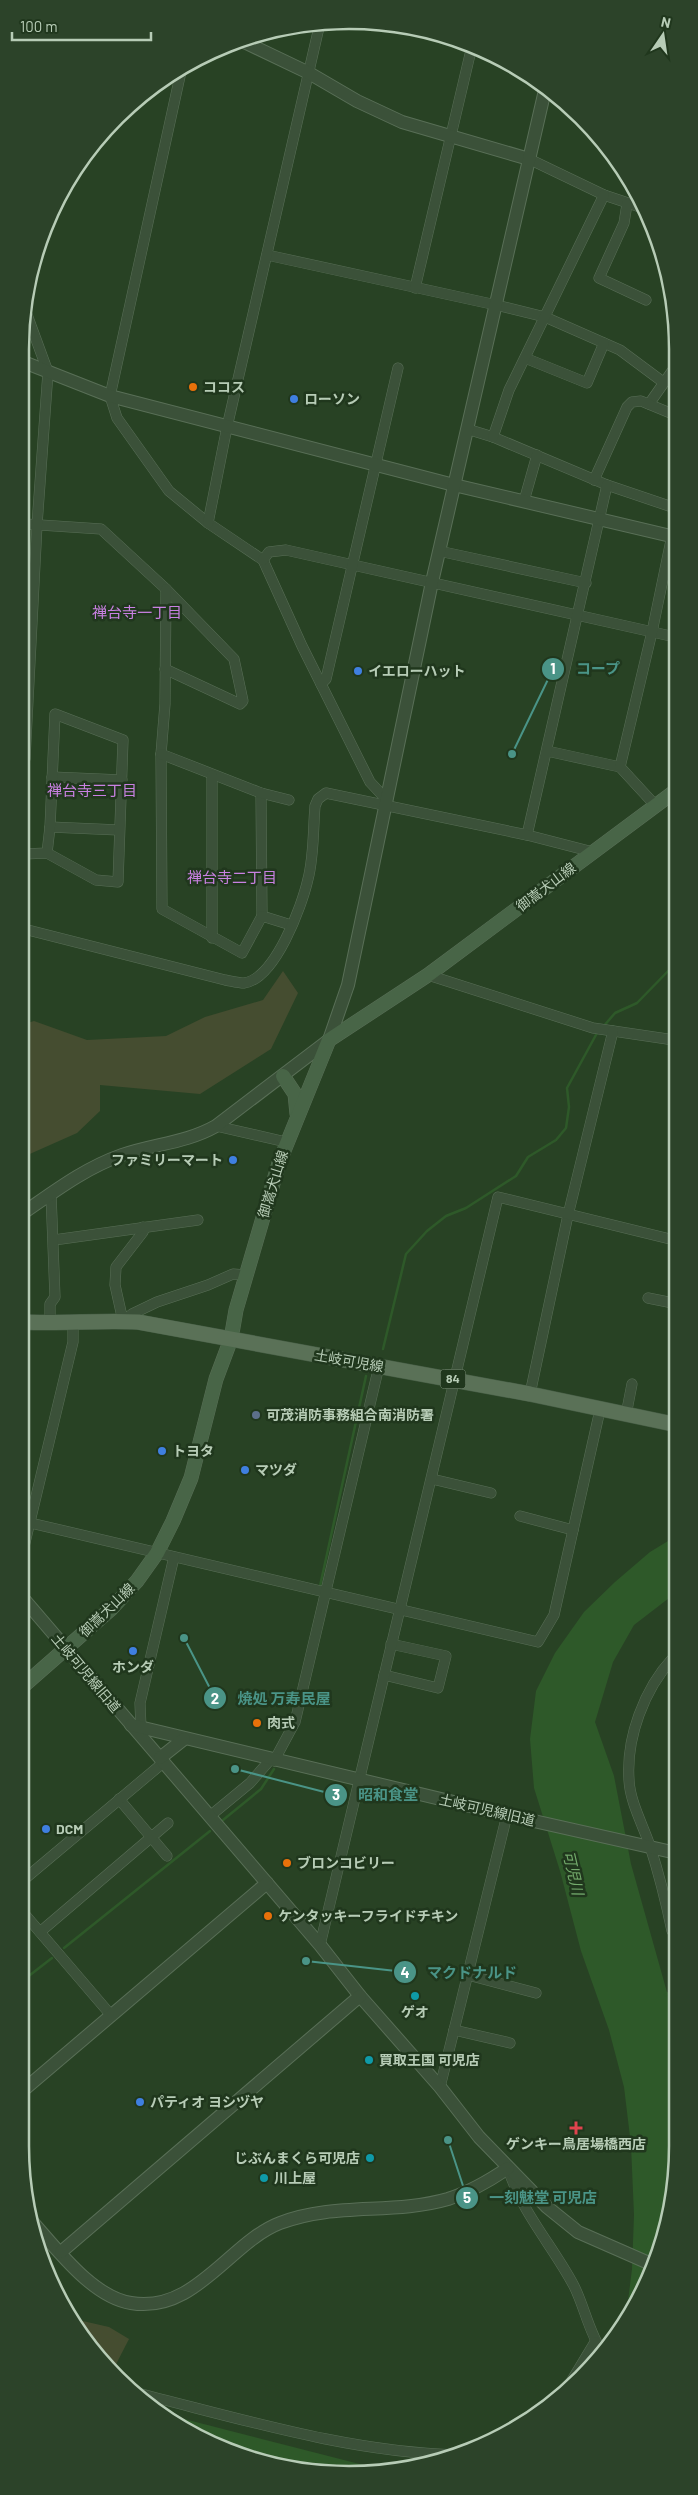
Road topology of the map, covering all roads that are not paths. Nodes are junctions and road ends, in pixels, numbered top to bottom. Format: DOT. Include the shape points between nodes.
graph roads {
  1 [pos="318,30"];
  2 [pos="250,45"];
  3 [pos="470,52"];
  4 [pos="309,73"];
  5 [pos="180,78"];
  6 [pos="544,95"];
  7 [pos="450,138"];
  8 [pos="529,160"];
  9 [pos="604,195"];
  10 [pos="634,204"];
  11 [pos="636,207"];
  12 [pos="267,255"];
  13 [pos="416,288"];
  14 [pos="646,300"];
  15 [pos="496,304"];
  16 [pos="544,317"];
  17 [pos="30,322"];
  18 [pos="604,343"];
  19 [pos="525,358"];
  20 [pos="29,365"];
  21 [pos="398,368"];
  22 [pos="48,372"];
  23 [pos="669,374"];
  24 [pos="663,382"];
  25 [pos="110,396"];
  26 [pos="648,404"];
  27 [pos="669,413"];
  28 [pos="227,427"];
  29 [pos="467,429"];
  30 [pos="493,437"];
  31 [pos="536,455"];
  32 [pos="375,465"];
  33 [pos="594,480"];
  34 [pos="454,485"];
  35 [pos="607,485"];
  36 [pos="524,501"];
  37 [pos="669,506"];
  38 [pos="599,519"];
  39 [pos="208,523"];
  40 [pos="29,524"];
  41 [pos="37,524"];
  42 [pos="669,536"];
  43 [pos="439,551"];
  44 [pos="669,555"];
  45 [pos="263,560"];
  46 [pos="352,565"];
  47 [pos="432,582"];
  48 [pos="586,583"];
  49 [pos="166,589"];
  50 [pos="30,592"];
  51 [pos="578,615"];
  52 [pos="29,624"];
  53 [pos="652,632"];
  54 [pos="669,636"];
  55 [pos="165,669"];
  56 [pos="321,684"];
  57 [pos="547,751"];
  58 [pos="161,754"];
  59 [pos="620,767"];
  60 [pos="212,775"];
  61 [pos="52,777"];
  62 [pos="122,780"];
  63 [pos="261,793"];
  64 [pos="669,796"];
  65 [pos="290,800"];
  66 [pos="385,801"];
  67 [pos="655,806"];
  68 [pos="50,827"];
  69 [pos="119,830"];
  70 [pos="527,835"];
  71 [pos="593,852"];
  72 [pos="47,853"];
  73 [pos="29,854"];
  74 [pos="262,916"];
  75 [pos="291,925"];
  76 [pos="29,930"];
  77 [pos="212,938"];
  78 [pos="428,974"];
  79 [pos="614,1031"];
  80 [pos="669,1039"];
  81 [pos="329,1040"];
  82 [pos="283,1076"];
  83 [pos="298,1115"];
  84 [pos="216,1126"];
  85 [pos="286,1142"];
  86 [pos="51,1194"];
  87 [pos="29,1209"];
  88 [pos="568,1215"];
  89 [pos="198,1220"];
  90 [pos="143,1227"];
  91 [pos="669,1239"];
  92 [pos="54,1240"];
  93 [pos="246,1275"];
  94 [pos="648,1298"];
  95 [pos="669,1302"];
  96 [pos="123,1321"];
  97 [pos="29,1322"];
  98 [pos="73,1322"];
  99 [pos="50,1324"];
  100 [pos="231,1339"];
  101 [pos="379,1366"];
  102 [pos="454,1379"];
  103 [pos="632,1384"];
  104 [pos="530,1394"];
  105 [pos="600,1410"];
  106 [pos="626,1415"];
  107 [pos="669,1423"];
  108 [pos="432,1480"];
  109 [pos="492,1493"];
  110 [pos="29,1511"];
  111 [pos="520,1516"];
  112 [pos="29,1523"];
  113 [pos="573,1530"];
  114 [pos="157,1553"];
  115 [pos="174,1558"];
  116 [pos="326,1593"];
  117 [pos="29,1606"];
  118 [pos="399,1610"];
  119 [pos="391,1644"];
  120 [pos="66,1649"];
  121 [pos="669,1662"];
  122 [pos="384,1675"];
  123 [pos="29,1681"];
  124 [pos="136,1727"];
  125 [pos="184,1739"];
  126 [pos="162,1760"];
  127 [pos="272,1760"];
  128 [pos="361,1781"];
  129 [pos="119,1798"];
  130 [pos="210,1816"];
  131 [pos="511,1816"];
  132 [pos="168,1823"];
  133 [pos="151,1837"];
  134 [pos="650,1847"];
  135 [pos="669,1851"];
  136 [pos="167,1856"];
  137 [pos="29,1875"];
  138 [pos="267,1883"];
  139 [pos="29,1919"];
  140 [pos="669,1920"];
  141 [pos="40,1932"];
  142 [pos="320,1945"];
  143 [pos="468,1975"];
  144 [pos="536,1993"];
  145 [pos="360,1996"];
  146 [pos="110,2014"];
  147 [pos="454,2030"];
  148 [pos="510,2043"];
  149 [pos="29,2085"];
  150 [pos="440,2087"];
  151 [pos="508,2168"];
  152 [pos="40,2230"];
  153 [pos="61,2252"];
  154 [pos="647,2262"];
  155 [pos="595,2342"];
  156 [pos="599,2346"];
  157 [pos="581,2366"];
  158 [pos="149,2396"];
  159 [pos="437,2453"];
  1 -- 4 [label="street"];
  2 -- 4 [label="street"];
  3 -- 7 [label="street"];
  4 -- 7 [label="street" via="387,115"];
  4 -- 12 [label="street"];
  5 -- 25 [label="street"];
  6 -- 8 [label="street"];
  7 -- 8 [label="street"];
  7 -- 13 [label="street"];
  8 -- 9 [label="street"];
  8 -- 15 [label="street"];
  9 -- 10 [label="street"];
  9 -- 16 [label="street"];
  11 -- 14 [label="street" via="624,222 599,278"];
  12 -- 13 [label="street"];
  12 -- 28 [label="street"];
  13 -- 15 [label="street"];
  15 -- 16 [label="street"];
  15 -- 29 [label="street"];
  16 -- 18 [label="street"];
  16 -- 19 [label="street"];
  17 -- 22 [label="street"];
  18 -- 19 [label="street" via="587,383"];
  18 -- 24 [label="street" via="620,350"];
  19 -- 30 [label="street" via="509,390"];
  20 -- 22 [label="street"];
  21 -- 32 [label="street"];
  22 -- 25 [label="street"];
  22 -- 41 [label="street"];
  23 -- 24 [label="street"];
  24 -- 26 [label="street"];
  25 -- 28 [label="street"];
  25 -- 39 [label="street" via="117,418 169,491"];
  26 -- 27 [label="street"];
  26 -- 33 [label="street" via="632,402 627,407"];
  28 -- 32 [label="street"];
  28 -- 39 [label="street"];
  29 -- 30 [label="street"];
  29 -- 34 [label="street"];
  30 -- 31 [label="street"];
  31 -- 33 [label="street"];
  31 -- 36 [label="street"];
  32 -- 34 [label="street"];
  32 -- 46 [label="street"];
  33 -- 35 [label="street"];
  34 -- 36 [label="street"];
  34 -- 43 [label="street"];
  35 -- 37 [label="street"];
  35 -- 38 [label="street"];
  36 -- 38 [label="street"];
  38 -- 42 [label="street"];
  38 -- 48 [label="street"];
  39 -- 45 [label="street"];
  40 -- 41 [label="street"];
  41 -- 49 [label="street" via="101,529"];
  41 -- 50 [label="street"];
  43 -- 47 [label="street"];
  43 -- 48 [label="street"];
  44 -- 53 [label="street"];
  45 -- 46 [label="street" via="269,552 286,550"];
  45 -- 56 [label="street"];
  46 -- 47 [label="street"];
  46 -- 56 [label="street" via="326,679"];
  47 -- 51 [label="street"];
  47 -- 66 [label="street"];
  48 -- 51 [label="street"];
  49 -- 55 [label="street"];
  49 -- 55 [label="street" via="234,659 243,701 240,704"];
  50 -- 52 [label="street"];
  51 -- 53 [label="street"];
  51 -- 57 [label="street"];
  53 -- 54 [label="street"];
  53 -- 59 [label="street"];
  55 -- 58 [label="street"];
  56 -- 66 [label="street" via="370,782"];
  57 -- 59 [label="street"];
  57 -- 70 [label="street"];
  58 -- 60 [label="street"];
  58 -- 77 [label="street" via="162,909"];
  59 -- 67 [label="street"];
  60 -- 63 [label="street"];
  60 -- 77 [label="street"];
  61 -- 62 [label="street"];
  61 -- 62 [label="street" via="55,714 123,740"];
  61 -- 68 [label="street"];
  62 -- 69 [label="street"];
  63 -- 65 [label="street"];
  63 -- 74 [label="street"];
  64 -- 67 [label="main road, 御嵩犬山線"];
  66 -- 70 [label="street"];
  66 -- 75 [label="street" via="326,793 318,799 308,879"];
  66 -- 81 [label="street" via="348,985"];
  67 -- 71 [label="main road, 御嵩犬山線"];
  68 -- 69 [label="street"];
  68 -- 72 [label="street"];
  69 -- 72 [label="street" via="118,882 96,880"];
  70 -- 71 [label="street"];
  71 -- 78 [label="main road, 御嵩犬山線"];
  72 -- 73 [label="street"];
  74 -- 75 [label="street"];
  74 -- 77 [label="street" via="242,953"];
  75 -- 76 [label="street" via="267,970 244,983"];
  78 -- 79 [label="street" via="593,1028"];
  78 -- 81 [label="main road, 御嵩犬山線"];
  79 -- 80 [label="street"];
  79 -- 88 [label="street"];
  81 -- 82 [label="street"];
  81 -- 83 [label="main road, 御嵩犬山線"];
  82 -- 83 [label="main road" via="295,1094"];
  82 -- 84 [label="street"];
  83 -- 85 [label="main road, 御嵩犬山線"];
  84 -- 85 [label="street"];
  84 -- 86 [label="street" via="192,1138 123,1155 92,1167"];
  85 -- 93 [label="main road, 御嵩犬山線"];
  86 -- 87 [label="street"];
  86 -- 92 [label="street"];
  88 -- 91 [label="street"];
  88 -- 102 [label="street" via="498,1197"];
  88 -- 104 [label="street"];
  89 -- 90 [label="street"];
  90 -- 92 [label="street"];
  90 -- 96 [label="street" via="143,1232 116,1267"];
  92 -- 99 [label="street" via="56,1297 50,1304"];
  93 -- 96 [label="street" via="233,1274 157,1302"];
  93 -- 100 [label="main road, 御嵩犬山線"];
  94 -- 95 [label="street"];
  96 -- 98 [label="main road, 土岐可児線 / 84"];
  96 -- 100 [label="main road, 土岐可児線 / 84"];
  97 -- 99 [label="main road, 土岐可児線 / 84"];
  98 -- 99 [label="main road, 土岐可児線 / 84"];
  98 -- 110 [label="street" via="73,1342"];
  100 -- 101 [label="main road, 土岐可児線 / 84"];
  100 -- 114 [label="main road, 御嵩犬山線" via="216,1379 188,1486"];
  101 -- 102 [label="main road, 土岐可児線 / 84"];
  101 -- 116 [label="street"];
  102 -- 104 [label="main road, 土岐可児線 / 84"];
  102 -- 108 [label="street"];
  103 -- 106 [label="street"];
  104 -- 105 [label="main road, 土岐可児線 / 84"];
  105 -- 106 [label="main road, 土岐可児線 / 84"];
  105 -- 113 [label="street"];
  106 -- 107 [label="main road, 土岐可児線 / 84"];
  108 -- 109 [label="street"];
  108 -- 118 [label="street"];
  111 -- 113 [label="street"];
  112 -- 114 [label="street"];
  113 -- 118 [label="street" via="554,1615 538,1642"];
  114 -- 115 [label="street"];
  114 -- 120 [label="main road, 御嵩犬山線" via="112,1608"];
  115 -- 116 [label="street"];
  115 -- 124 [label="street"];
  116 -- 118 [label="street"];
  116 -- 127 [label="street" via="295,1722"];
  117 -- 120 [label="street, 土岐可児線旧道"];
  118 -- 119 [label="street"];
  119 -- 122 [label="street"];
  119 -- 122 [label="street" via="446,1656 438,1688"];
  120 -- 123 [label="main road, 御嵩犬山線"];
  120 -- 124 [label="street, 土岐可児線旧道"];
  121 -- 134 [label="street" via="659,1673 639,1715 629,1755 629,1782"];
  122 -- 128 [label="street"];
  124 -- 125 [label="street, 土岐可児線旧道"];
  124 -- 126 [label="street, 土岐可児線旧道"];
  125 -- 126 [label="street"];
  125 -- 127 [label="street, 土岐可児線旧道"];
  126 -- 129 [label="street"];
  126 -- 130 [label="street, 土岐可児線旧道"];
  127 -- 128 [label="street, 土岐可児線旧道"];
  127 -- 130 [label="street"];
  128 -- 131 [label="street, 土岐可児線旧道"];
  128 -- 142 [label="street"];
  129 -- 133 [label="street"];
  129 -- 137 [label="street"];
  130 -- 138 [label="street, 土岐可児線旧道"];
  131 -- 134 [label="street, 土岐可児線旧道"];
  131 -- 143 [label="street"];
  132 -- 133 [label="street"];
  133 -- 136 [label="street"];
  133 -- 141 [label="street"];
  134 -- 135 [label="street, 土岐可児線旧道"];
  134 -- 140 [label="street"];
  138 -- 142 [label="street, 土岐可児線旧道"];
  138 -- 146 [label="street"];
  139 -- 141 [label="street"];
  141 -- 146 [label="street"];
  142 -- 145 [label="street, 土岐可児線旧道"];
  143 -- 144 [label="street"];
  143 -- 147 [label="street"];
  145 -- 150 [label="street, 土岐可児線旧道"];
  145 -- 153 [label="street"];
  146 -- 149 [label="street"];
  147 -- 148 [label="street"];
  147 -- 150 [label="street"];
  150 -- 151 [label="street, 土岐可児線旧道"];
  151 -- 153 [label="street" via="471,2190 447,2199 349,2208 278,2223 204,2281 152,2304 130,2303 94,2287"];
  151 -- 154 [label="street, 土岐可児線旧道" via="578,2232"];
  151 -- 155 [label="street" via="515,2191 574,2286"];
  152 -- 153 [label="street"];
  155 -- 156 [label="street"];
  155 -- 157 [label="street"];
  158 -- 159 [label="street" via="335,2440"];
}
